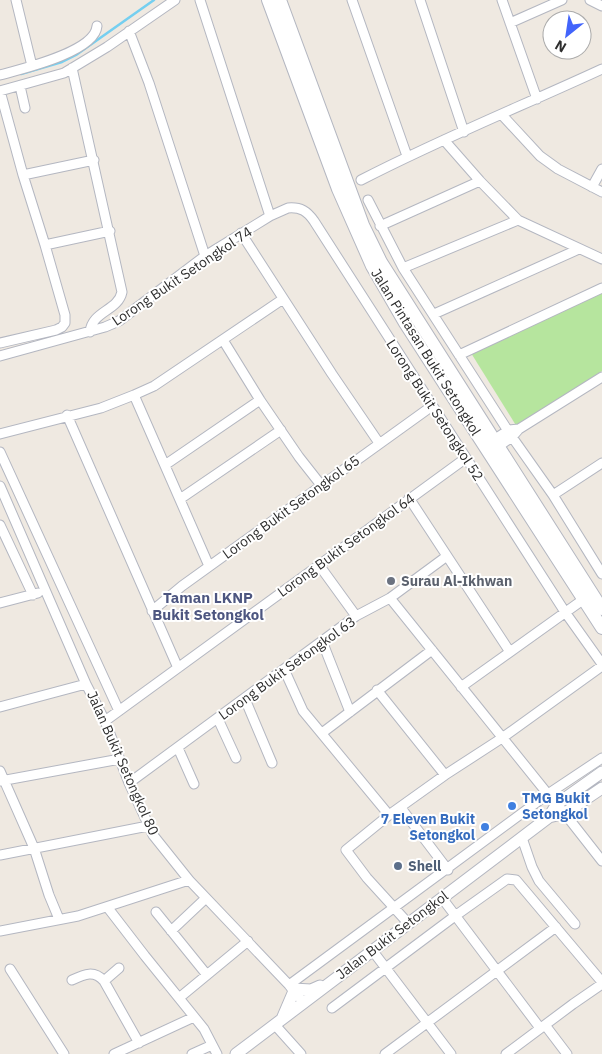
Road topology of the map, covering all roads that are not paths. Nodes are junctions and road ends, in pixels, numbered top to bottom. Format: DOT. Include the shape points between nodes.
graph roads {
  1 [pos="16,0"];
  2 [pos="175,0"];
  3 [pos="200,0"];
  4 [pos="268,0"];
  5 [pos="280,0"];
  6 [pos="352,0"];
  7 [pos="420,0"];
  8 [pos="502,0"];
  9 [pos="562,0"];
  10 [pos="590,0"];
  11 [pos="602,6"];
  12 [pos="510,23"];
  13 [pos="97,26"];
  14 [pos="129,31"];
  15 [pos="32,66"];
  16 [pos="72,68"];
  17 [pos="602,68"];
  18 [pos="0,74"];
  19 [pos="20,86"];
  20 [pos="0,91"];
  21 [pos="537,99"];
  22 [pos="26,108"];
  23 [pos="502,115"];
  24 [pos="464,132"];
  25 [pos="444,140"];
  26 [pos="407,156"];
  27 [pos="94,160"];
  28 [pos="602,169"];
  29 [pos="23,175"];
  30 [pos="361,180"];
  31 [pos="480,181"];
  32 [pos="592,187"];
  33 [pos="602,192"];
  34 [pos="368,200"];
  35 [pos="303,209"];
  36 [pos="270,216"];
  37 [pos="518,220"];
  38 [pos="380,226"];
  39 [pos="110,231"];
  40 [pos="242,233"];
  41 [pos="46,244"];
  42 [pos="579,249"];
  43 [pos="205,256"];
  44 [pos="602,259"];
  45 [pos="404,268"];
  46 [pos="602,288"];
  47 [pos="283,299"];
  48 [pos="434,314"];
  49 [pos="90,332"];
  50 [pos="223,340"];
  51 [pos="0,343"];
  52 [pos="0,355"];
  53 [pos="459,355"];
  54 [pos="602,377"];
  55 [pos="134,395"];
  56 [pos="260,400"];
  57 [pos="432,406"];
  58 [pos="67,415"];
  59 [pos="281,430"];
  60 [pos="0,434"];
  61 [pos="510,434"];
  62 [pos="379,443"];
  63 [pos="497,443"];
  64 [pos="0,452"];
  65 [pos="466,458"];
  66 [pos="602,463"];
  67 [pos="165,465"];
  68 [pos="321,485"];
  69 [pos="0,486"];
  70 [pos="554,496"];
  71 [pos="409,498"];
  72 [pos="180,499"];
  73 [pos="4,502"];
  74 [pos="0,526"];
  75 [pos="446,556"];
  76 [pos="599,562"];
  77 [pos="318,565"];
  78 [pos="209,566"];
  79 [pos="602,574"];
  80 [pos="46,590"];
  81 [pos="33,595"];
  82 [pos="390,598"];
  83 [pos="581,601"];
  84 [pos="0,603"];
  85 [pos="602,609"];
  86 [pos="568,610"];
  87 [pos="152,611"];
  88 [pos="356,616"];
  89 [pos="602,628"];
  90 [pos="322,641"];
  91 [pos="432,650"];
  92 [pos="510,652"];
  93 [pos="602,665"];
  94 [pos="178,668"];
  95 [pos="284,669"];
  96 [pos="86,684"];
  97 [pos="461,687"];
  98 [pos="377,690"];
  99 [pos="245,699"];
  100 [pos="0,707"];
  101 [pos="119,711"];
  102 [pos="350,712"];
  103 [pos="218,719"];
  104 [pos="105,721"];
  105 [pos="322,733"];
  106 [pos="502,738"];
  107 [pos="178,748"];
  108 [pos="236,758"];
  109 [pos="602,758"];
  110 [pos="120,759"];
  111 [pos="272,763"];
  112 [pos="0,771"];
  113 [pos="602,772"];
  114 [pos="445,775"];
  115 [pos="3,781"];
  116 [pos="129,783"];
  117 [pos="194,784"];
  118 [pos="602,788"];
  119 [pos="548,794"];
  120 [pos="401,808"];
  121 [pos="561,809"];
  122 [pos="390,815"];
  123 [pos="148,826"];
  124 [pos="522,838"];
  125 [pos="34,848"];
  126 [pos="0,855"];
  127 [pos="602,861"];
  128 [pos="448,870"];
  129 [pos="189,880"];
  130 [pos="206,898"];
  131 [pos="442,898"];
  132 [pos="108,908"];
  133 [pos="395,908"];
  134 [pos="156,912"];
  135 [pos="455,916"];
  136 [pos="59,919"];
  137 [pos="408,923"];
  138 [pos="575,924"];
  139 [pos="556,927"];
  140 [pos="171,930"];
  141 [pos="0,931"];
  142 [pos="248,941"];
  143 [pos="372,950"];
  144 [pos="119,968"];
  145 [pos="386,968"];
  146 [pos="10,969"];
  147 [pos="496,971"];
  148 [pos="207,975"];
  149 [pos="72,980"];
  150 [pos="104,981"];
  151 [pos="328,983"];
  152 [pos="602,983"];
  153 [pos="292,989"];
  154 [pos="179,998"];
  155 [pos="304,1003"];
  156 [pos="332,1008"];
  157 [pos="194,1016"];
  158 [pos="278,1023"];
  159 [pos="427,1023"];
  160 [pos="542,1026"];
  161 [pos="140,1043"];
  162 [pos="212,1045"];
  163 [pos="64,1054"];
  164 [pos="114,1054"];
  165 [pos="192,1054"];
  166 [pos="217,1054"];
  167 [pos="236,1054"];
  168 [pos="301,1054"];
  169 [pos="385,1054"];
  170 [pos="451,1054"];
  171 [pos="506,1054"];
  172 [pos="567,1054"];
  1 -- 15 [label="street"];
  2 -- 14 [label="street"];
  3 -- 36 [label="street"];
  4 -- 83 [label="main road, Jalan Pintasan Bukit Setongkol" via="338,189 372,266"];
  5 -- 63 [label="main road, Jalan Pintasan Bukit Setongkol" via="363,225 416,318"];
  6 -- 26 [label="street"];
  7 -- 24 [label="street"];
  8 -- 12 [label="street"];
  9 -- 12 [label="street"];
  10 -- 11 [label="street"];
  12 -- 21 [label="street"];
  13 -- 15 [label="street" via="94,36 81,45"];
  14 -- 16 [label="street"];
  14 -- 43 [label="street"];
  15 -- 18 [label="street"];
  16 -- 19 [label="street"];
  16 -- 27 [label="street"];
  17 -- 21 [label="street"];
  19 -- 20 [label="street"];
  19 -- 22 [label="street"];
  20 -- 29 [label="street"];
  21 -- 23 [label="street"];
  23 -- 24 [label="street"];
  23 -- 32 [label="street" via="540,156"];
  24 -- 25 [label="street"];
  25 -- 26 [label="street"];
  25 -- 31 [label="street"];
  26 -- 30 [label="street"];
  27 -- 29 [label="street"];
  27 -- 39 [label="street"];
  28 -- 32 [label="street"];
  29 -- 41 [label="street"];
  31 -- 37 [label="street"];
  31 -- 38 [label="street"];
  32 -- 33 [label="street"];
  34 -- 38 [label="street"];
  35 -- 36 [label="street, Lorong Bukit Setongkol 74" via="288,208"];
  35 -- 57 [label="street, Lorong Bukit Setongkol 52" via="309,213"];
  36 -- 40 [label="street, Lorong Bukit Setongkol 74"];
  37 -- 42 [label="street"];
  37 -- 45 [label="street"];
  38 -- 45 [label="street"];
  39 -- 41 [label="street"];
  39 -- 49 [label="street" via="122,292 118,302 93,320"];
  40 -- 43 [label="street, Lorong Bukit Setongkol 74"];
  40 -- 47 [label="street"];
  41 -- 51 [label="street" via="65,323 56,330"];
  42 -- 44 [label="street"];
  42 -- 48 [label="street"];
  43 -- 49 [label="street, Lorong Bukit Setongkol 74" via="126,317"];
  45 -- 48 [label="street"];
  46 -- 53 [label="street"];
  47 -- 50 [label="street"];
  47 -- 62 [label="street"];
  48 -- 53 [label="street"];
  49 -- 52 [label="street, Lorong Bukit Setongkol 74"];
  50 -- 55 [label="street" via="154,386"];
  50 -- 56 [label="street"];
  53 -- 61 [label="street"];
  54 -- 61 [label="street"];
  55 -- 58 [label="street" via="101,408"];
  55 -- 67 [label="street"];
  56 -- 59 [label="street"];
  56 -- 67 [label="street"];
  57 -- 62 [label="street, Lorong Bukit Setongkol 65"];
  57 -- 65 [label="street, Lorong Bukit Setongkol 52"];
  58 -- 60 [label="street"];
  58 -- 87 [label="street"];
  59 -- 68 [label="street"];
  59 -- 72 [label="street"];
  61 -- 63 [label="street"];
  61 -- 70 [label="street"];
  62 -- 68 [label="street, Lorong Bukit Setongkol 65"];
  63 -- 85 [label="main road, Jalan Pintasan Bukit Setongkol"];
  64 -- 101 [label="street"];
  65 -- 71 [label="street, Lorong Bukit Setongkol 64"];
  65 -- 86 [label="street, Lorong Bukit Setongkol 52"];
  66 -- 70 [label="street"];
  67 -- 72 [label="street"];
  68 -- 78 [label="street, Lorong Bukit Setongkol 65"];
  69 -- 73 [label="street, Jalan Bukit Setongkol 80"];
  70 -- 76 [label="street"];
  71 -- 75 [label="street"];
  71 -- 77 [label="street, Lorong Bukit Setongkol 64"];
  72 -- 78 [label="street"];
  73 -- 80 [label="street, Jalan Bukit Setongkol 80"];
  74 -- 81 [label="street"];
  75 -- 82 [label="street, Lorong Bukit Setongkol 63"];
  75 -- 92 [label="street"];
  76 -- 79 [label="street"];
  77 -- 88 [label="street"];
  77 -- 94 [label="street, Lorong Bukit Setongkol 64"];
  78 -- 87 [label="street, Lorong Bukit Setongkol 65"];
  80 -- 81 [label="street"];
  80 -- 96 [label="street, Jalan Bukit Setongkol 80"];
  81 -- 84 [label="street"];
  82 -- 88 [label="street, Lorong Bukit Setongkol 63"];
  82 -- 91 [label="street"];
  83 -- 86 [label="street"];
  83 -- 89 [label="main road, Jalan Pintasan Bukit Setongkol"];
  86 -- 92 [label="street"];
  86 -- 93 [label="street, Lorong Bukit Setongkol 52"];
  87 -- 94 [label="street"];
  88 -- 90 [label="street, Lorong Bukit Setongkol 63"];
  90 -- 95 [label="street, Lorong Bukit Setongkol 63"];
  90 -- 102 [label="street"];
  91 -- 97 [label="street"];
  91 -- 98 [label="street"];
  92 -- 97 [label="street"];
  93 -- 106 [label="street"];
  94 -- 101 [label="street, Lorong Bukit Setongkol 64"];
  95 -- 99 [label="street, Lorong Bukit Setongkol 63"];
  95 -- 105 [label="street" via="302,710"];
  96 -- 100 [label="street"];
  96 -- 104 [label="street, Jalan Bukit Setongkol 80"];
  97 -- 106 [label="street"];
  98 -- 102 [label="street"];
  98 -- 114 [label="street"];
  99 -- 103 [label="street, Lorong Bukit Setongkol 63"];
  99 -- 111 [label="street"];
  101 -- 104 [label="street, Lorong Bukit Setongkol 64"];
  102 -- 105 [label="street"];
  103 -- 107 [label="street, Lorong Bukit Setongkol 63"];
  103 -- 108 [label="street"];
  104 -- 110 [label="street, Jalan Bukit Setongkol 80"];
  105 -- 122 [label="street"];
  106 -- 114 [label="street"];
  106 -- 119 [label="street"];
  107 -- 116 [label="street, Lorong Bukit Setongkol 63"];
  107 -- 117 [label="street"];
  109 -- 119 [label="street"];
  110 -- 115 [label="street"];
  110 -- 116 [label="street, Jalan Bukit Setongkol 80"];
  112 -- 115 [label="street"];
  113 -- 121 [label="street, Jalan Bukit Setongkol"];
  114 -- 120 [label="street"];
  115 -- 125 [label="street"];
  116 -- 123 [label="street, Jalan Bukit Setongkol 80"];
  118 -- 121 [label="street, Jalan Bukit Setongkol"];
  119 -- 121 [label="street"];
  119 -- 128 [label="street"];
  120 -- 122 [label="street"];
  120 -- 128 [label="street"];
  121 -- 124 [label="street, Jalan Bukit Setongkol"];
  121 -- 127 [label="street"];
  122 -- 133 [label="street" via="346,850"];
  123 -- 125 [label="street"];
  123 -- 129 [label="street, Jalan Bukit Setongkol 80"];
  124 -- 131 [label="street, Jalan Bukit Setongkol"];
  124 -- 138 [label="street" via="539,881"];
  125 -- 126 [label="street"];
  125 -- 136 [label="street"];
  128 -- 133 [label="street"];
  129 -- 130 [label="street, Jalan Bukit Setongkol 80"];
  129 -- 132 [label="street"];
  130 -- 140 [label="street"];
  130 -- 142 [label="street, Jalan Bukit Setongkol 80"];
  131 -- 135 [label="street"];
  131 -- 137 [label="street, Jalan Bukit Setongkol"];
  132 -- 136 [label="street"];
  132 -- 154 [label="street"];
  133 -- 137 [label="street"];
  133 -- 153 [label="street"];
  134 -- 140 [label="street"];
  135 -- 139 [label="street, Jalan Bukit Setongkol" via="507,879 516,880"];
  135 -- 145 [label="street, Jalan Bukit Setongkol"];
  135 -- 147 [label="street"];
  136 -- 141 [label="street"];
  137 -- 143 [label="street, Jalan Bukit Setongkol"];
  139 -- 147 [label="street"];
  139 -- 152 [label="street, Jalan Bukit Setongkol"];
  140 -- 148 [label="street"];
  142 -- 148 [label="street"];
  142 -- 153 [label="street, Jalan Bukit Setongkol 80"];
  143 -- 145 [label="street"];
  143 -- 151 [label="street, Jalan Bukit Setongkol"];
  144 -- 150 [label="street"];
  145 -- 156 [label="street, Jalan Bukit Setongkol"];
  145 -- 159 [label="street"];
  146 -- 163 [label="street"];
  147 -- 159 [label="street"];
  147 -- 160 [label="street"];
  148 -- 154 [label="street"];
  149 -- 150 [label="street" via="94,973"];
  150 -- 161 [label="street"];
  151 -- 153 [label="street" via="311,990"];
  151 -- 155 [label="street, Jalan Bukit Setongkol"];
  152 -- 160 [label="street"];
  153 -- 155 [label="street, Jalan Bukit Setongkol 80"];
  153 -- 158 [label="street"];
  154 -- 157 [label="street"];
  155 -- 158 [label="street, Jalan Bukit Setongkol"];
  157 -- 161 [label="street"];
  157 -- 162 [label="street"];
  158 -- 167 [label="street, Jalan Bukit Setongkol"];
  158 -- 168 [label="street"];
  159 -- 169 [label="street"];
  159 -- 170 [label="street"];
  160 -- 171 [label="street"];
  160 -- 172 [label="street"];
  161 -- 164 [label="street"];
  162 -- 165 [label="street"];
  162 -- 166 [label="street"];
}
